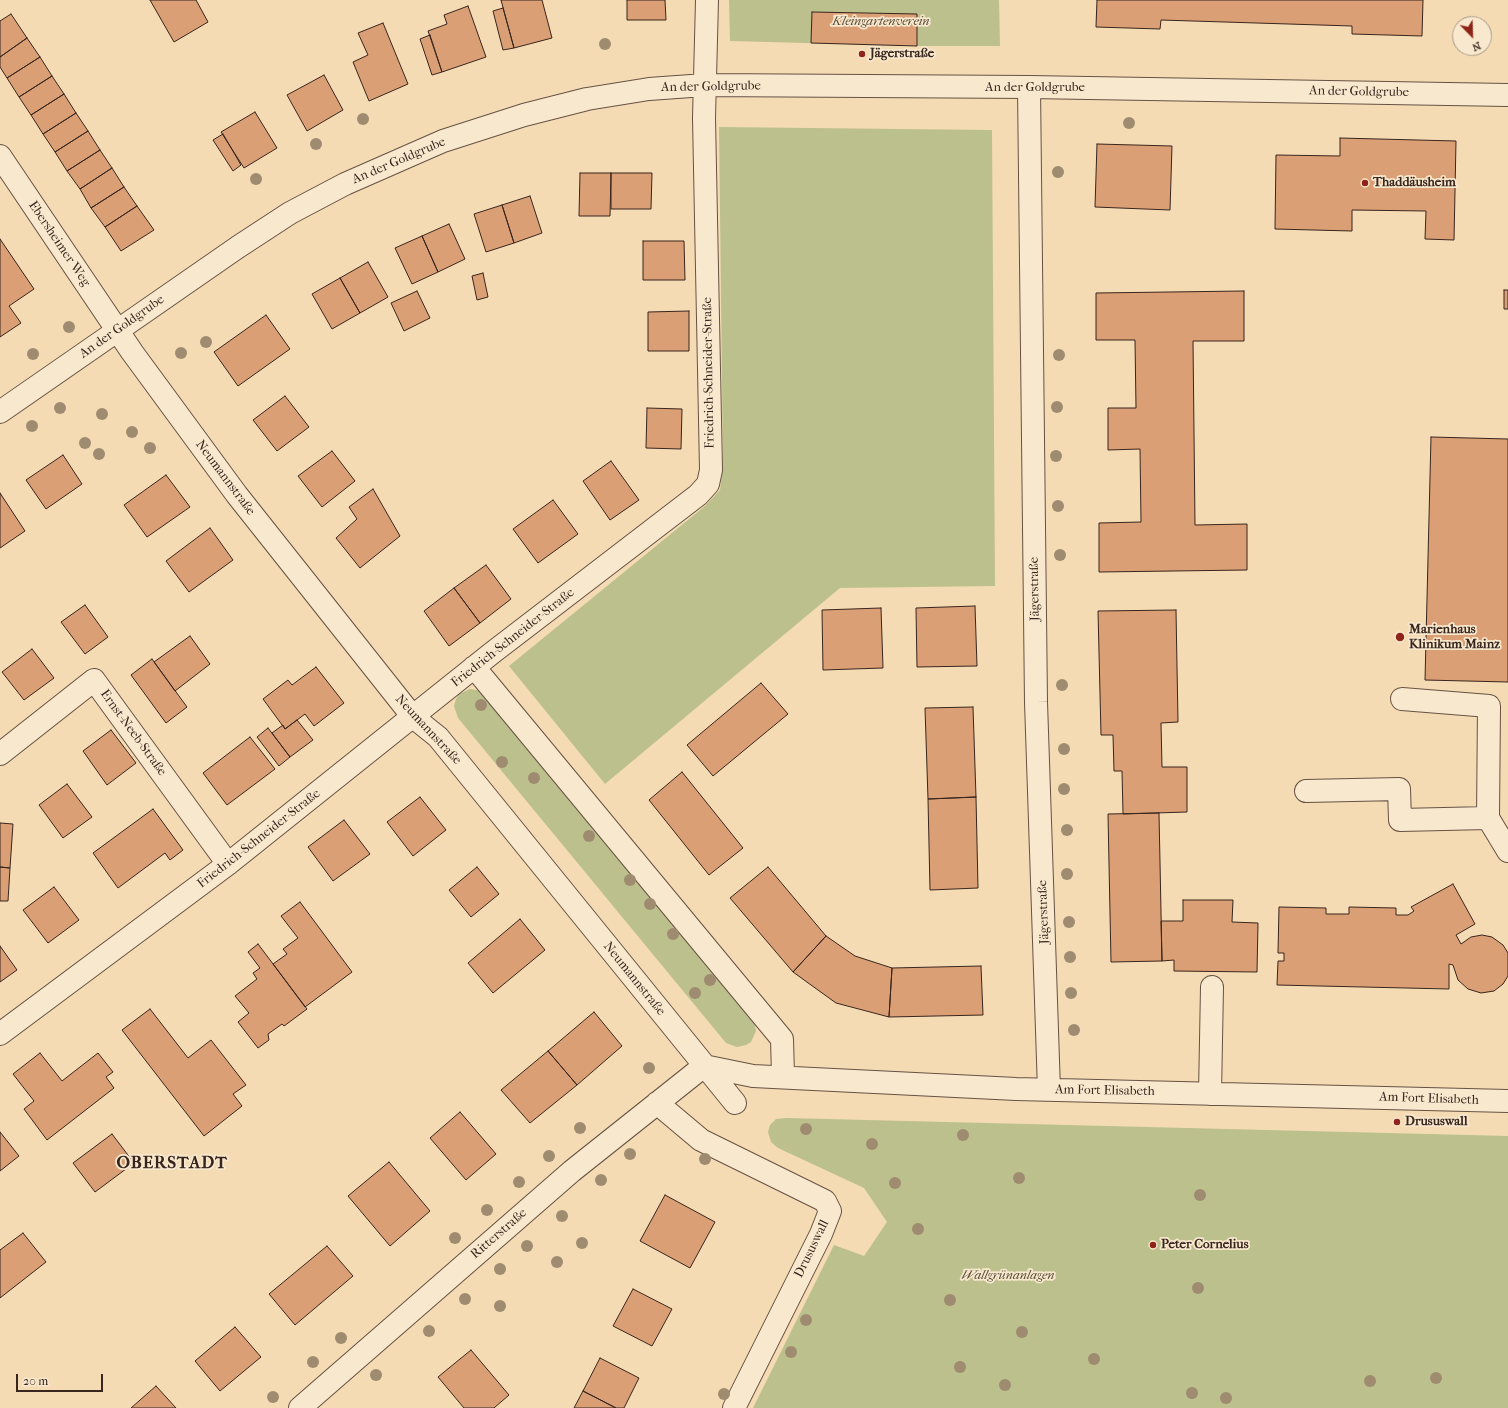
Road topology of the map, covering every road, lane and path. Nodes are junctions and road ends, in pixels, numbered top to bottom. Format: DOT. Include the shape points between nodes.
graph roads {
  1 [pos="707,0"];
  2 [pos="705,85"];
  3 [pos="1029,87"];
  4 [pos="1508,95"];
  5 [pos="0,156"];
  6 [pos="117,331"];
  7 [pos="0,412"];
  8 [pos="474,667"];
  9 [pos="1402,698"];
  10 [pos="413,717"];
  11 [pos="0,754"];
  12 [pos="1306,791"];
  13 [pos="1488,818"];
  14 [pos="1508,851"];
  15 [pos="228,864"];
  16 [pos="1212,987"];
  17 [pos="0,1034"];
  18 [pos="704,1066"];
  19 [pos="783,1076"];
  20 [pos="1049,1090"];
  21 [pos="1210,1094"];
  22 [pos="1508,1101"];
  23 [pos="735,1102"];
  24 [pos="656,1103"];
  25 [pos="300,1408"];
  26 [pos="734,1408"];
  1 -- 2 [label="street, Friedrich-Schneider-Straße"];
  2 -- 3 [label="street, An der Goldgrube"];
  2 -- 6 [label="street, An der Goldgrube" via="649,89 587,99 524,115 408,155 290,213"];
  2 -- 8 [label="street, Friedrich-Schneider-Straße" via="711,470 708,484 698,495"];
  3 -- 4 [label="street, An der Goldgrube"];
  3 -- 20 [label="street, Jägerstraße" via="1036,702"];
  5 -- 6 [label="street, Ebersheimer Weg"];
  6 -- 7 [label="street, An der Goldgrube"];
  6 -- 10 [label="street, Neumannstraße" via="238,495"];
  8 -- 10 [label="street, Friedrich-Schneider-Straße"];
  8 -- 19 [label="street" via="782,1039"];
  9 -- 13 [label="street" via="1489,706"];
  10 -- 15 [label="street, Friedrich-Schneider-Straße"];
  10 -- 18 [label="street, Neumannstraße" via="438,737"];
  11 -- 15 [label="street, Ernst-Neeb-Straße" via="94,680"];
  12 -- 13 [label="street" via="1399,789 1400,820"];
  13 -- 14 [label="street"];
  15 -- 17 [label="street, Friedrich-Schneider-Straße"];
  16 -- 21 [label="street"];
  18 -- 19 [label="street, Am Fort Elisabeth" via="753,1076"];
  18 -- 23 [label="street, Neumannstraße"];
  18 -- 24 [label="street, Ritterstraße"];
  19 -- 20 [label="street, Am Fort Elisabeth"];
  20 -- 21 [label="street, Am Fort Elisabeth"];
  21 -- 22 [label="street, Am Fort Elisabeth"];
  24 -- 25 [label="street, Ritterstraße" via="572,1171"];
  24 -- 26 [label="street, Drususwall" via="701,1140 825,1201 830,1211"];
}
